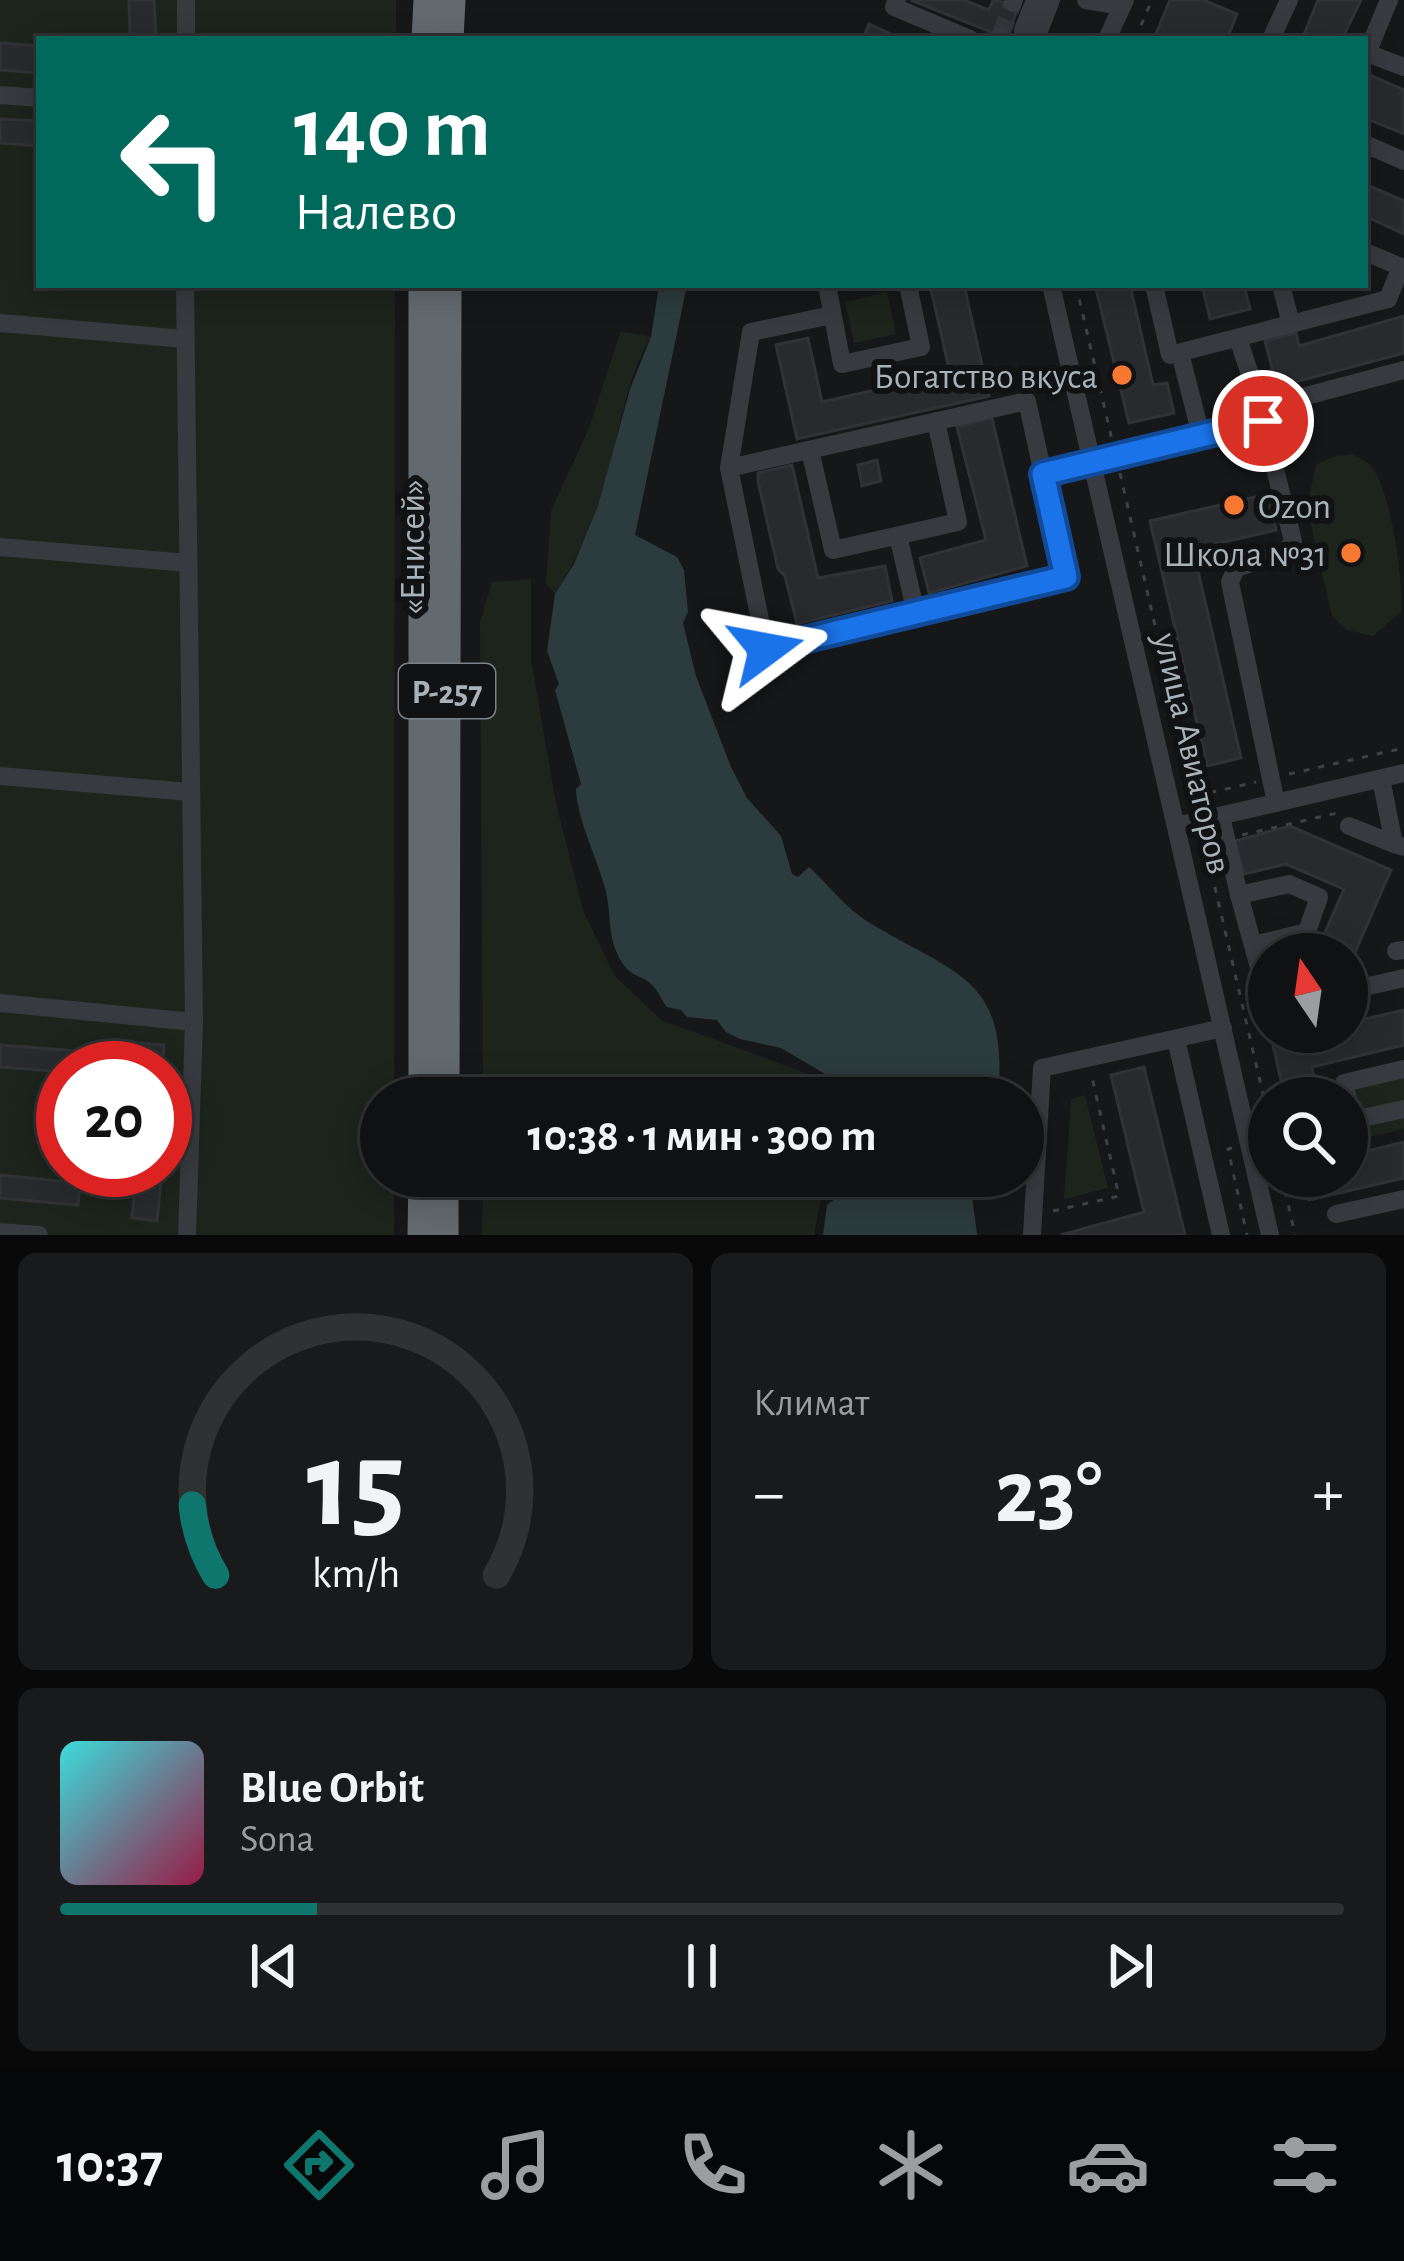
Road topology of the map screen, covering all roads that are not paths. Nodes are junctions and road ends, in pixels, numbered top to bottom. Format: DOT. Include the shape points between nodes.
graph roads {
  1 [pos="186,0"];
  2 [pos="427,0"];
  3 [pos="452,0"];
  4 [pos="897,0"];
  5 [pos="1035,0"];
  6 [pos="1051,0"];
  7 [pos="1086,0"];
  8 [pos="1289,0"];
  9 [pos="1389,0"];
  10 [pos="1124,3"];
  11 [pos="186,36"];
  12 [pos="425,36"];
  13 [pos="450,36"];
  14 [pos="963,36"];
  15 [pos="1108,36"];
  16 [pos="1272,36"];
  17 [pos="1368,51"];
  18 [pos="1368,53"];
  19 [pos="1404,67"];
  20 [pos="0,95"];
  21 [pos="36,98"];
  22 [pos="1368,145"];
  23 [pos="1404,161"];
  24 [pos="1368,253"];
  25 [pos="185,288"];
  26 [pos="422,288"];
  27 [pos="448,288"];
  28 [pos="909,288"];
  29 [pos="1053,288"];
  30 [pos="1155,288"];
  31 [pos="1282,288"];
  32 [pos="827,290"];
  33 [pos="832,316"];
  34 [pos="0,323"];
  35 [pos="1291,324"];
  36 [pos="1238,338"];
  37 [pos="185,339"];
  38 [pos="1180,353"];
  39 [pos="1404,370"];
  40 [pos="1262,414"];
  41 [pos="936,421"];
  42 [pos="1201,435"];
  43 [pos="810,449"];
  44 [pos="1094,463"];
  45 [pos="729,468"];
  46 [pos="1043,474"];
  47 [pos="898,536"];
  48 [pos="0,547"];
  49 [pos="188,563"];
  50 [pos="916,613"];
  51 [pos="1404,773"];
  52 [pos="0,776"];
  53 [pos="1382,779"];
  54 [pos="190,792"];
  55 [pos="1276,803"];
  56 [pos="1220,816"];
  57 [pos="1345,819"];
  58 [pos="1176,826"];
  59 [pos="1399,846"];
  60 [pos="1239,895"];
  61 [pos="1250,933"];
  62 [pos="1303,933"];
  63 [pos="1404,978"];
  64 [pos="1368,986"];
  65 [pos="0,1003"];
  66 [pos="194,1022"];
  67 [pos="1222,1028"];
  68 [pos="1176,1039"];
  69 [pos="1404,1069"];
  70 [pos="422,1077"];
  71 [pos="446,1077"];
  72 [pos="1404,1108"];
  73 [pos="422,1197"];
  74 [pos="445,1197"];
  75 [pos="1404,1199"];
  76 [pos="1336,1214"];
  77 [pos="1033,1226"];
  78 [pos="0,1232"];
  79 [pos="39,1235"];
  80 [pos="187,1235"];
  81 [pos="421,1235"];
  82 [pos="445,1235"];
  83 [pos="1221,1235"];
  84 [pos="1270,1235"];
  1 -- 11 [label="street"];
  2 -- 12 [label="highway"];
  3 -- 13 [label="highway"];
  4 -- 14 [label="street" via="894,8"];
  5 -- 6 [label="street" via="1023,30 1037,36"];
  7 -- 10 [label="street"];
  8 -- 16 [label="street"];
  9 -- 17 [label="street"];
  10 -- 15 [label="street"];
  18 -- 19 [label="street"];
  20 -- 21 [label="street"];
  22 -- 23 [label="street"];
  24 -- 35 [label="street" via="1401,267 1388,298"];
  25 -- 37 [label="street"];
  26 -- 70 [label="highway, «Енисей» / Р-257"];
  27 -- 71 [label="highway, «Енисей» / Р-257"];
  28 -- 33 [label="street" via="921,347 842,364"];
  29 -- 44 [label="street, улица Авиаторов"];
  30 -- 38 [label="street" via="1171,355"];
  31 -- 35 [label="street"];
  32 -- 33 [label="street"];
  33 -- 45 [label="street" via="751,332"];
  34 -- 37 [label="street"];
  35 -- 36 [label="street"];
  36 -- 38 [label="street"];
  36 -- 40 [label="street"];
  37 -- 49 [label="street"];
  38 -- 42 [label="street"];
  39 -- 40 [label="street"];
  40 -- 42 [label="street"];
  40 -- 55 [label="street" via="1293,541 1286,552 1235,568 1230,582"];
  41 -- 43 [label="street"];
  41 -- 46 [label="street" via="1027,401"];
  41 -- 47 [label="street" via="958,522"];
  42 -- 44 [label="street"];
  43 -- 45 [label="street"];
  43 -- 47 [label="street" via="833,550"];
  44 -- 46 [label="street"];
  44 -- 58 [label="street, улица Авиаторов"];
  45 -- 50 [label="street" via="766,649"];
  46 -- 50 [label="street" via="1066,577"];
  47 -- 50 [label="street"];
  48 -- 49 [label="street"];
  49 -- 54 [label="street"];
  51 -- 53 [label="street"];
  52 -- 54 [label="street"];
  53 -- 55 [label="street"];
  53 -- 59 [label="street"];
  54 -- 66 [label="street"];
  55 -- 56 [label="street"];
  56 -- 58 [label="street"];
  56 -- 60 [label="street"];
  57 -- 59 [label="street"];
  58 -- 67 [label="street, улица Авиаторов"];
  60 -- 61 [label="street"];
  60 -- 62 [label="street" via="1289,884 1319,897"];
  63 -- 64 [label="street"];
  65 -- 66 [label="street"];
  66 -- 80 [label="street"];
  67 -- 68 [label="street"];
  67 -- 84 [label="street, улица Авиаторов"];
  68 -- 77 [label="street" via="1042,1068"];
  68 -- 83 [label="street"];
  69 -- 72 [label="street" via="1344,1083 1353,1120"];
  73 -- 81 [label="highway"];
  74 -- 82 [label="highway"];
  75 -- 76 [label="street"];
  78 -- 79 [label="street"];
}
